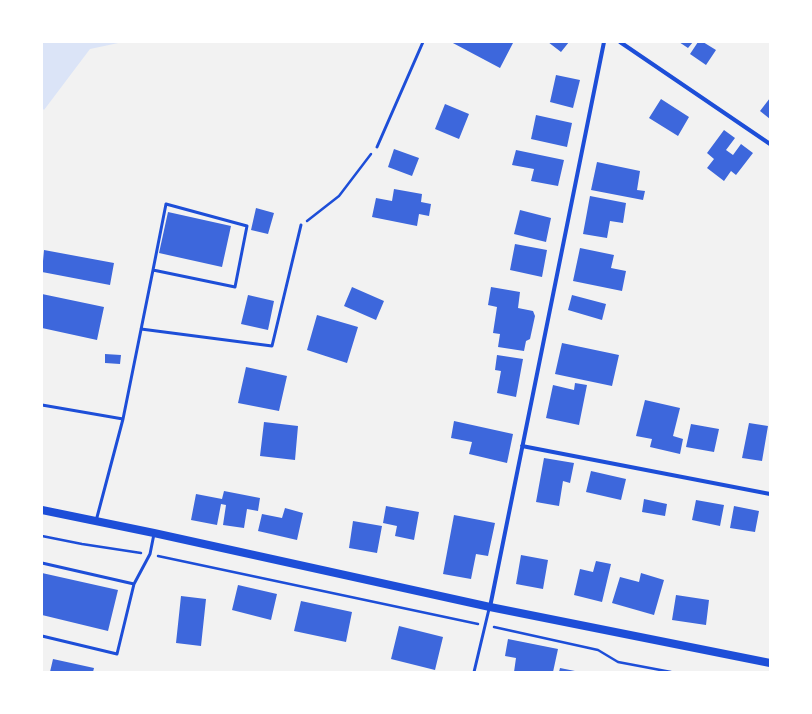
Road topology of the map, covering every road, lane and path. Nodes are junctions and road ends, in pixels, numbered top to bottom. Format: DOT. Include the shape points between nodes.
graph roads {
  1 [pos="423,42"];
  2 [pos="604,42"];
  3 [pos="620,42"];
  4 [pos="770,144"];
  5 [pos="377,147"];
  6 [pos="301,225"];
  7 [pos="153,270"];
  8 [pos="141,329"];
  9 [pos="42,405"];
  10 [pos="123,419"];
  11 [pos="522,446"];
  12 [pos="770,494"];
  13 [pos="42,510"];
  14 [pos="96,521"];
  15 [pos="154,533"];
  16 [pos="42,536"];
  17 [pos="150,554"];
  18 [pos="42,563"];
  19 [pos="134,584"];
  20 [pos="490,607"];
  21 [pos="485,625"];
  22 [pos="42,636"];
  23 [pos="770,663"];
  24 [pos="474,672"];
  25 [pos="671,672"];
  1 -- 5 [label="lane"];
  2 -- 11 [label="street"];
  3 -- 4 [label="street"];
  5 -- 6 [label="path" via="339,196"];
  6 -- 8 [label="lane" via="272,346"];
  7 -- 7 [label="lane" via="235,287 247,226 166,204"];
  7 -- 8 [label="lane"];
  8 -- 10 [label="lane"];
  9 -- 10 [label="lane"];
  10 -- 14 [label="lane"];
  11 -- 12 [label="street"];
  11 -- 20 [label="street"];
  13 -- 14 [label="main road"];
  14 -- 15 [label="main road"];
  15 -- 17 [label="lane"];
  15 -- 20 [label="main road"];
  16 -- 17 [label="path"];
  17 -- 19 [label="lane"];
  17 -- 21 [label="path"];
  18 -- 19 [label="lane"];
  19 -- 22 [label="lane" via="117,654"];
  20 -- 21 [label="lane"];
  20 -- 23 [label="main road"];
  21 -- 24 [label="lane"];
  21 -- 25 [label="path" via="598,650 618,662"];
}
